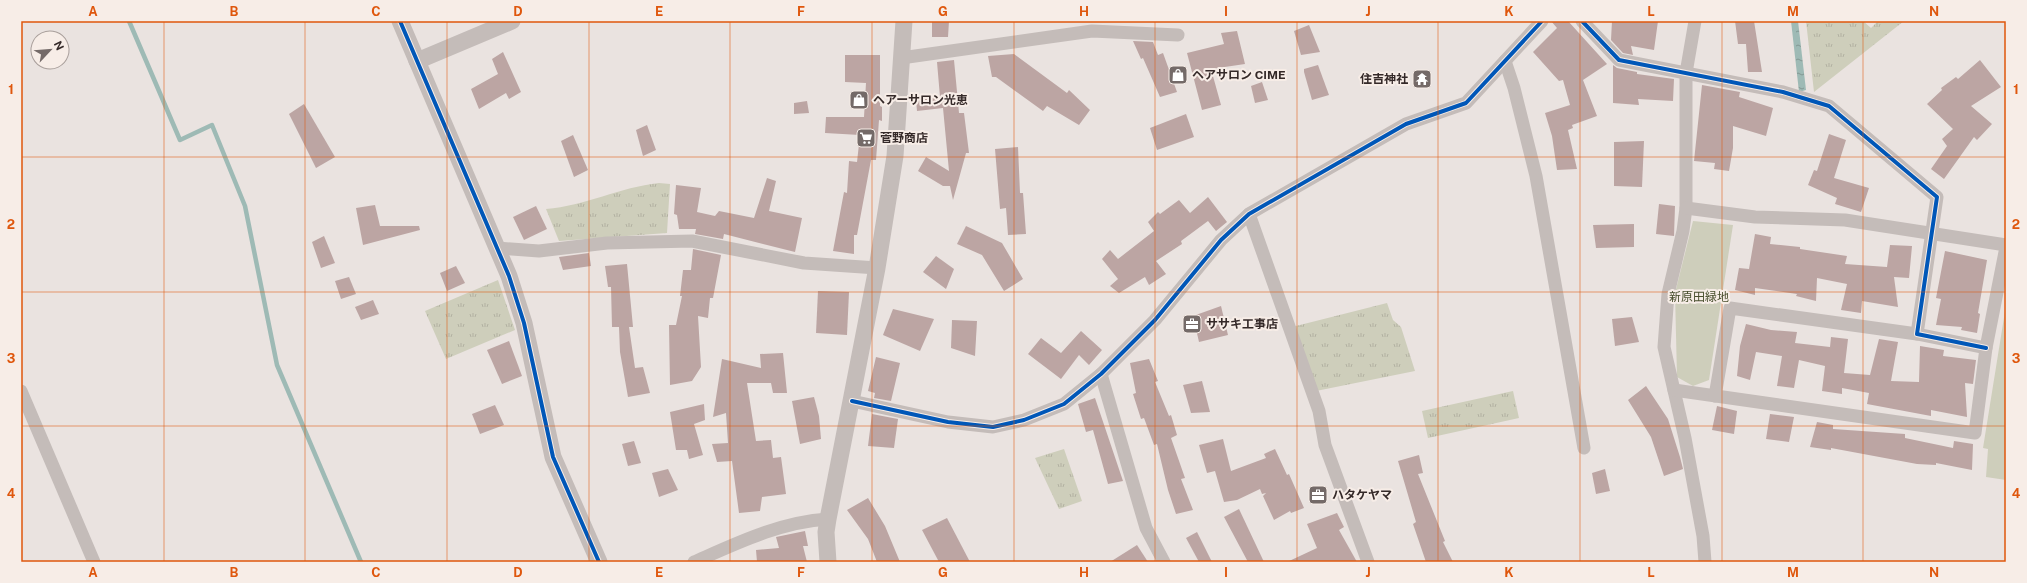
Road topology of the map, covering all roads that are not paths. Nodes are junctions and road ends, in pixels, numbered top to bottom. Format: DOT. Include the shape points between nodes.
graph roads {
  1 [pos="400,21"];
  2 [pos="512,21"];
  3 [pos="904,21"];
  4 [pos="1542,21"];
  5 [pos="1582,21"];
  6 [pos="1695,21"];
  7 [pos="1178,35"];
  8 [pos="901,58"];
  9 [pos="417,61"];
  10 [pos="1505,61"];
  11 [pos="1686,73"];
  12 [pos="1686,208"];
  13 [pos="1249,214"];
  14 [pos="1931,234"];
  15 [pos="2006,246"];
  16 [pos="497,248"];
  17 [pos="877,268"];
  18 [pos="1917,334"];
  19 [pos="1986,348"];
  20 [pos="1101,374"];
  21 [pos="1674,390"];
  22 [pos="21,391"];
  23 [pos="1715,396"];
  24 [pos="852,401"];
  25 [pos="1584,448"];
  26 [pos="827,526"];
  27 [pos="94,562"];
  28 [pos="599,562"];
  29 [pos="694,562"];
  30 [pos="828,562"];
  31 [pos="1164,562"];
  32 [pos="1368,562"];
  33 [pos="1705,562"];
  1 -- 9 [label="street"];
  2 -- 9 [label="street"];
  3 -- 8 [label="street"];
  4 -- 10 [label="street"];
  5 -- 11 [label="street" via="1619,60"];
  6 -- 11 [label="street"];
  7 -- 8 [label="street" via="1092,31"];
  8 -- 17 [label="street" via="895,156"];
  9 -- 16 [label="street"];
  10 -- 13 [label="street" via="1466,103 1406,124"];
  10 -- 25 [label="street" via="1536,176"];
  11 -- 12 [label="street"];
  11 -- 14 [label="street" via="1783,92 1829,106 1937,197"];
  12 -- 14 [label="street" via="1755,217 1845,220"];
  12 -- 21 [label="street" via="1668,294 1664,347"];
  13 -- 20 [label="street" via="1221,240 1155,320"];
  13 -- 32 [label="street" via="1320,412 1325,445"];
  14 -- 15 [label="street"];
  14 -- 18 [label="street"];
  15 -- 19 [label="street"];
  16 -- 17 [label="street" via="539,251 607,243 692,241 804,263"];
  16 -- 28 [label="street" via="524,323 553,457"];
  17 -- 24 [label="street"];
  18 -- 19 [label="street"];
  18 -- 23 [label="street" via="1730,308"];
  19 -- 23 [label="street" via="1975,433"];
  20 -- 24 [label="street" via="1064,404 1024,420 993,427 948,422"];
  20 -- 31 [label="street" via="1146,528"];
  21 -- 23 [label="street"];
  21 -- 33 [label="street" via="1703,536"];
  22 -- 27 [label="street"];
  24 -- 26 [label="street"];
  26 -- 29 [label="street" via="805,522 749,537"];
  26 -- 30 [label="street"];
}
